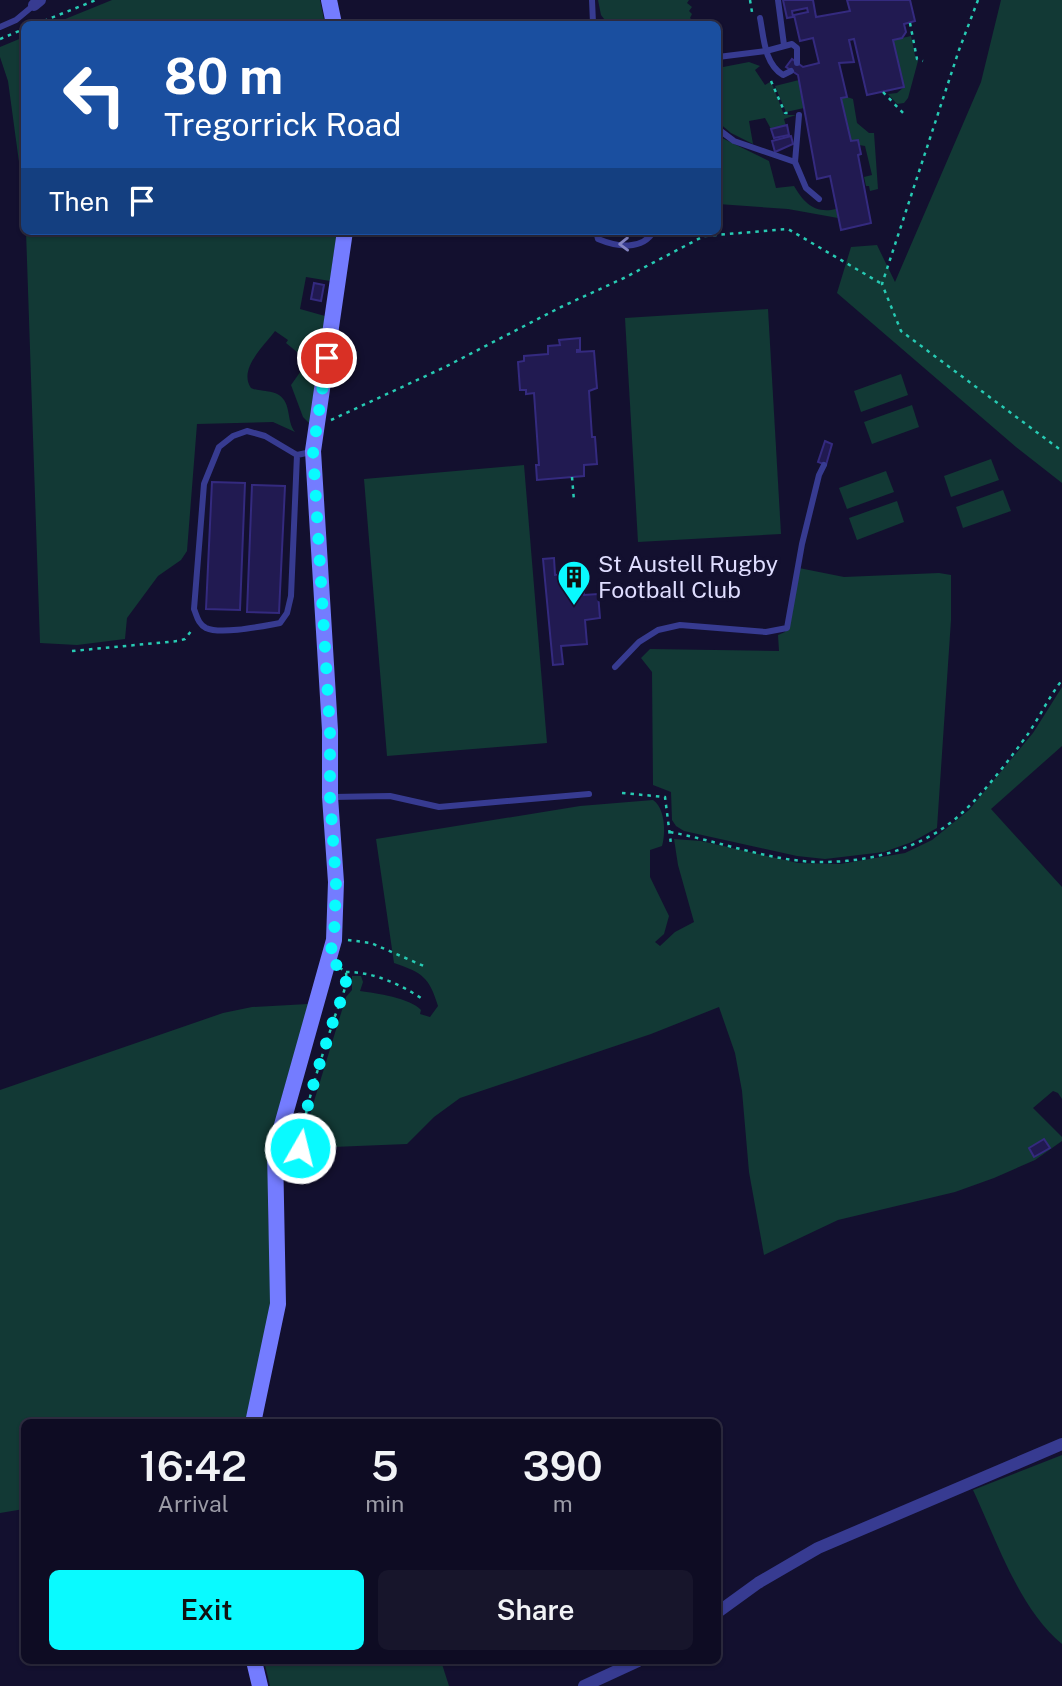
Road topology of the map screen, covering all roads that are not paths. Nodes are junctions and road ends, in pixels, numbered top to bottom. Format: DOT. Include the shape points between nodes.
graph roads {
  1 [pos="329,0"];
  2 [pos="593,0"];
  3 [pos="778,0"];
  4 [pos="37,2"];
  5 [pos="760,18"];
  6 [pos="333,21"];
  7 [pos="594,21"];
  8 [pos="0,27"];
  9 [pos="784,45"];
  10 [pos="766,51"];
  11 [pos="721,57"];
  12 [pos="797,63"];
  13 [pos="791,71"];
  14 [pos="799,116"];
  15 [pos="721,131"];
  16 [pos="795,162"];
  17 [pos="819,199"];
  18 [pos="344,235"];
  19 [pos="597,235"];
  20 [pos="650,235"];
  21 [pos="305,453"];
  22 [pos="824,465"];
  23 [pos="615,667"];
  24 [pos="589,794"];
  25 [pos="330,797"];
  26 [pos="254,1419"];
  27 [pos="1062,1444"];
  28 [pos="721,1610"];
  29 [pos="255,1664"];
  30 [pos="632,1664"];
  31 [pos="260,1686"];
  32 [pos="584,1686"];
  1 -- 6 [label="street"];
  2 -- 7 [label="lane"];
  3 -- 9 [label="lane"];
  4 -- 8 [label="lane"];
  5 -- 10 [label="lane"];
  9 -- 10 [label="lane"];
  9 -- 12 [label="lane" via="797,48"];
  10 -- 11 [label="lane"];
  10 -- 13 [label="lane" via="777,71 783,75"];
  14 -- 16 [label="lane"];
  15 -- 16 [label="lane" via="734,141"];
  16 -- 17 [label="lane" via="806,188"];
  18 -- 21 [label="street" via="317,427"];
  20 -- 19 [label="lane, one-way" via="626,247 609,244"];
  21 -- 21 [label="lane" via="287,613 280,623 207,629 194,609 204,484 219,447 247,431"];
  21 -- 25 [label="street" via="330,730"];
  22 -- 23 [label="lane" via="802,544 787,628 766,632 680,625 658,630 639,642"];
  24 -- 25 [label="lane" via="439,807 390,796"];
  25 -- 26 [label="street" via="336,882 334,940 275,1150 278,1304"];
  27 -- 28 [label="street" via="818,1548"];
  29 -- 31 [label="street"];
  30 -- 32 [label="street"];
}
